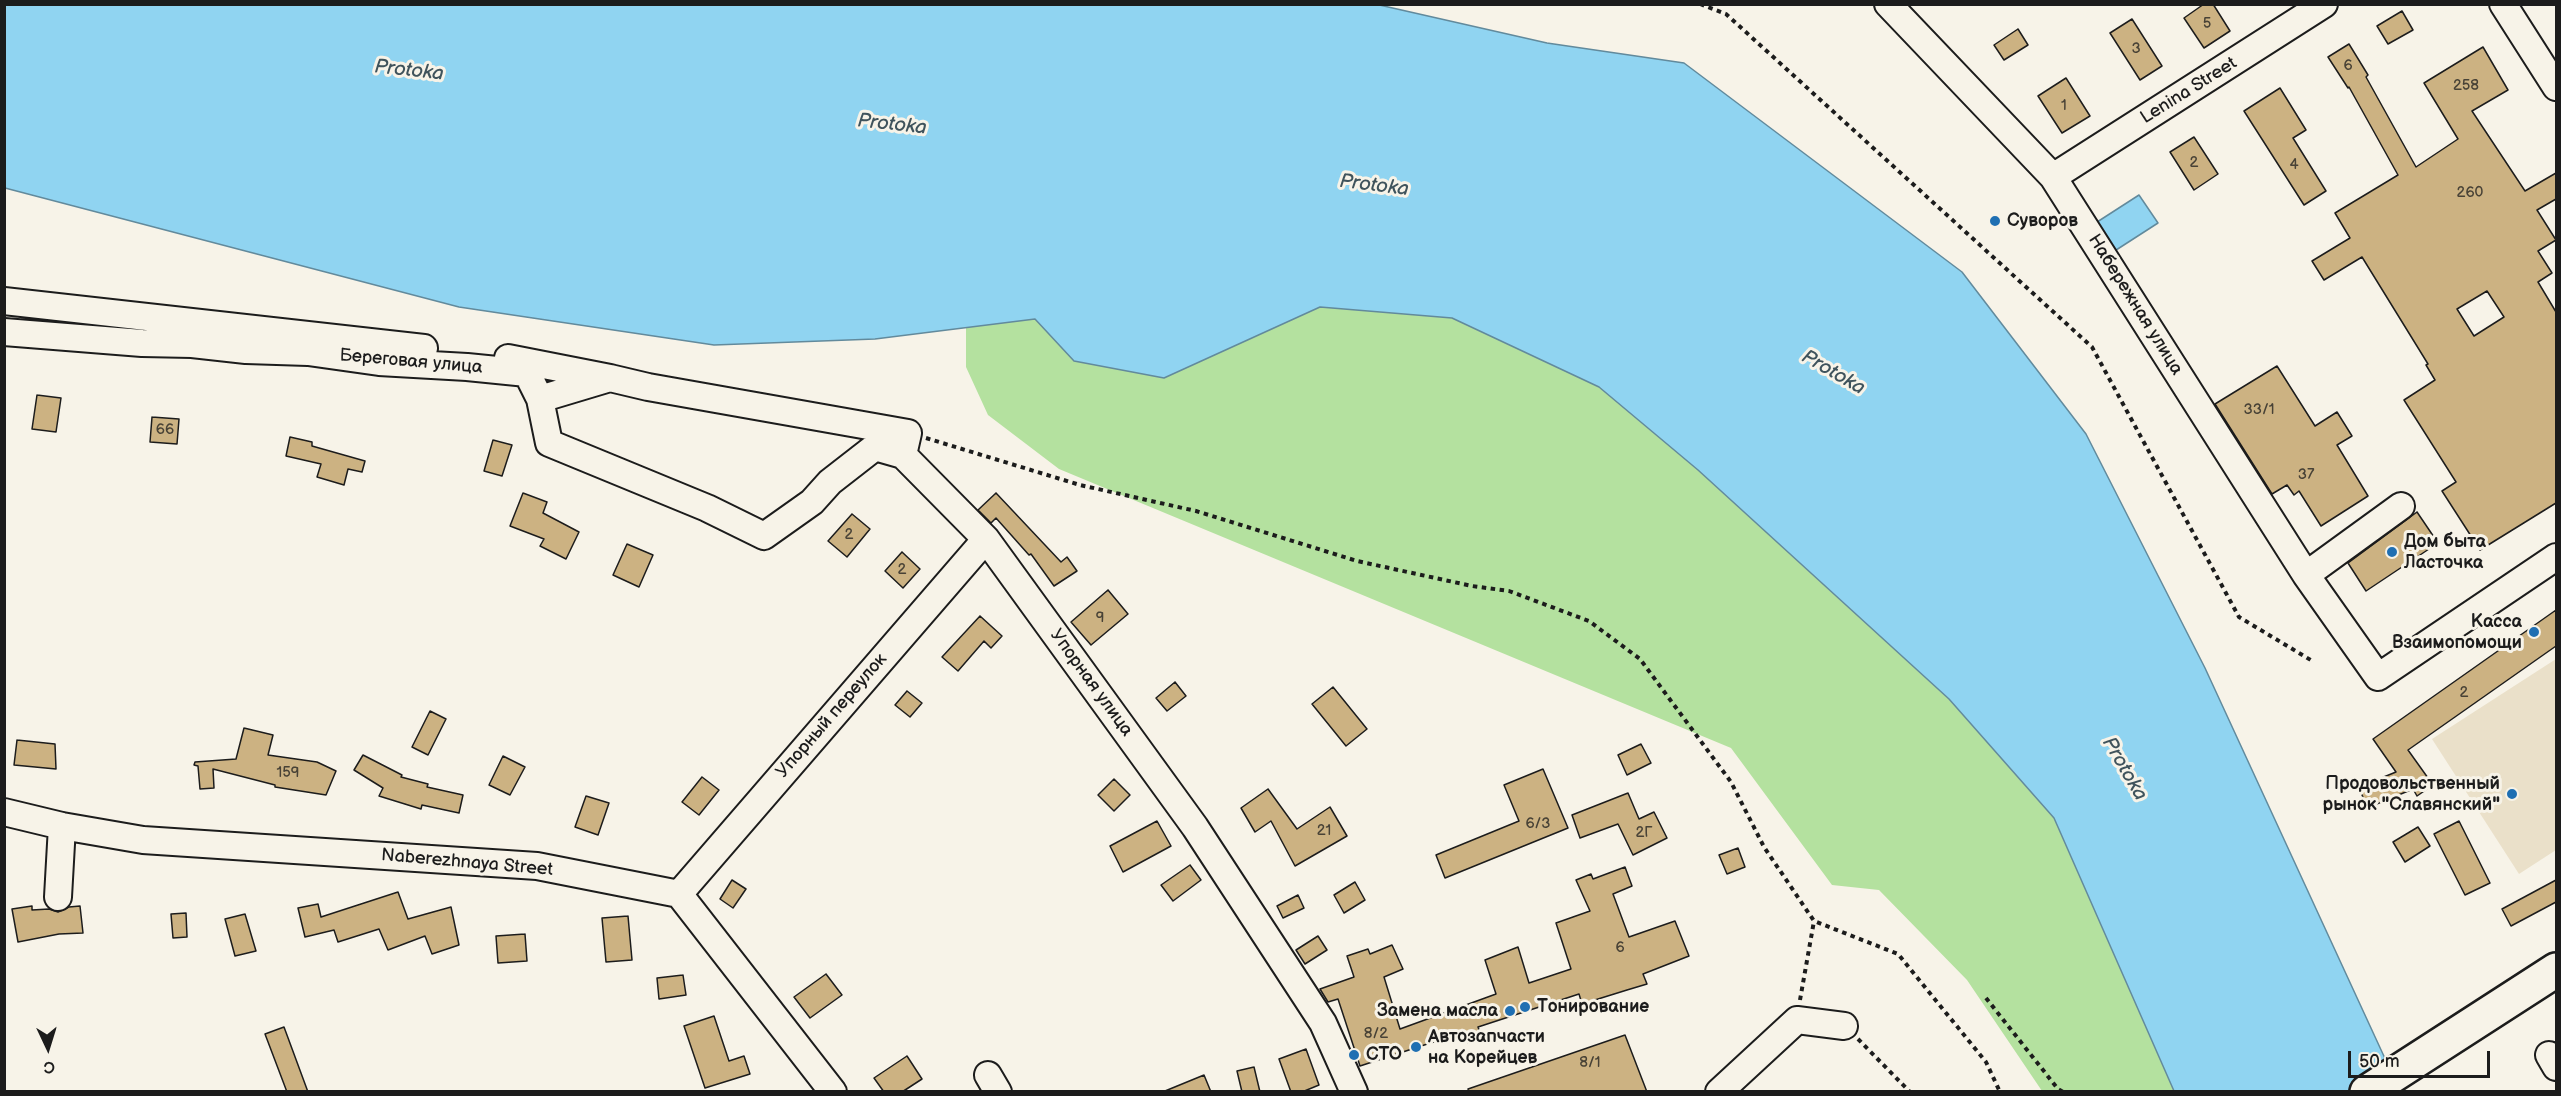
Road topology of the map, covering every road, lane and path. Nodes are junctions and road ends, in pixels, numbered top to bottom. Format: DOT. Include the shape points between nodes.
graph roads {
  1 [pos="1701,4"];
  2 [pos="1888,4"];
  3 [pos="2324,4"];
  4 [pos="2503,4"];
  5 [pos="2556,87"];
  6 [pos="2054,177"];
  7 [pos="4,301"];
  8 [pos="4,332"];
  9 [pos="610,378"];
  10 [pos="540,399"];
  11 [pos="906,444"];
  12 [pos="2401,506"];
  13 [pos="986,539"];
  14 [pos="2556,557"];
  15 [pos="2306,575"];
  16 [pos="2314,662"];
  17 [pos="4,812"];
  18 [pos="62,826"];
  19 [pos="679,894"];
  20 [pos="58,897"];
  21 [pos="1814,921"];
  22 [pos="2556,970"];
  23 [pos="1986,998"];
  24 [pos="1797,1020"];
  25 [pos="1844,1026"];
  26 [pos="833,1092"];
  27 [pos="1354,1092"];
  28 [pos="1719,1092"];
  29 [pos="1910,1092"];
  30 [pos="2000,1092"];
  31 [pos="2063,1092"];
  32 [pos="2367,1092"];
  1 -- 16 [label="path" via="1726,14 2092,347 2239,617"];
  2 -- 6 [label="street, Набережная улица"];
  3 -- 6 [label="street, Lenina Street"];
  4 -- 5 [label="street"];
  6 -- 15 [label="street, Набережная улица"];
  7 -- 9 [label="street" via="518,359"];
  8 -- 10 [label="street, Береговая улица" via="308,352 527,374"];
  9 -- 10 [label="street"];
  9 -- 11 [label="street"];
  10 -- 11 [label="street, Береговая улица" via="549,444 707,508 764,536 812,502 830,482 875,447"];
  11 -- 13 [label="street, Упорная улица"];
  11 -- 21 [label="path" via="1196,511 1357,561 1509,591 1589,621 1640,659 1731,782 1764,846"];
  12 -- 15 [label="street"];
  13 -- 19 [label="street, Упорный переулок"];
  13 -- 27 [label="street, Упорная улица" via="1195,827 1323,1023"];
  14 -- 15 [label="street, Набережная улица" via="2378,677"];
  17 -- 18 [label="street, Naberezhnaya Street"];
  18 -- 19 [label="street, Naberezhnaya Street" via="143,840 537,866"];
  18 -- 20 [label="street"];
  19 -- 26 [label="street"];
  21 -- 24 [label="path"];
  21 -- 30 [label="path" via="1898,954 1986,1062"];
  22 -- 32 [label="main road"];
  23 -- 31 [label="path"];
  24 -- 25 [label="street"];
  24 -- 28 [label="street"];
  25 -- 29 [label="path"];
}
